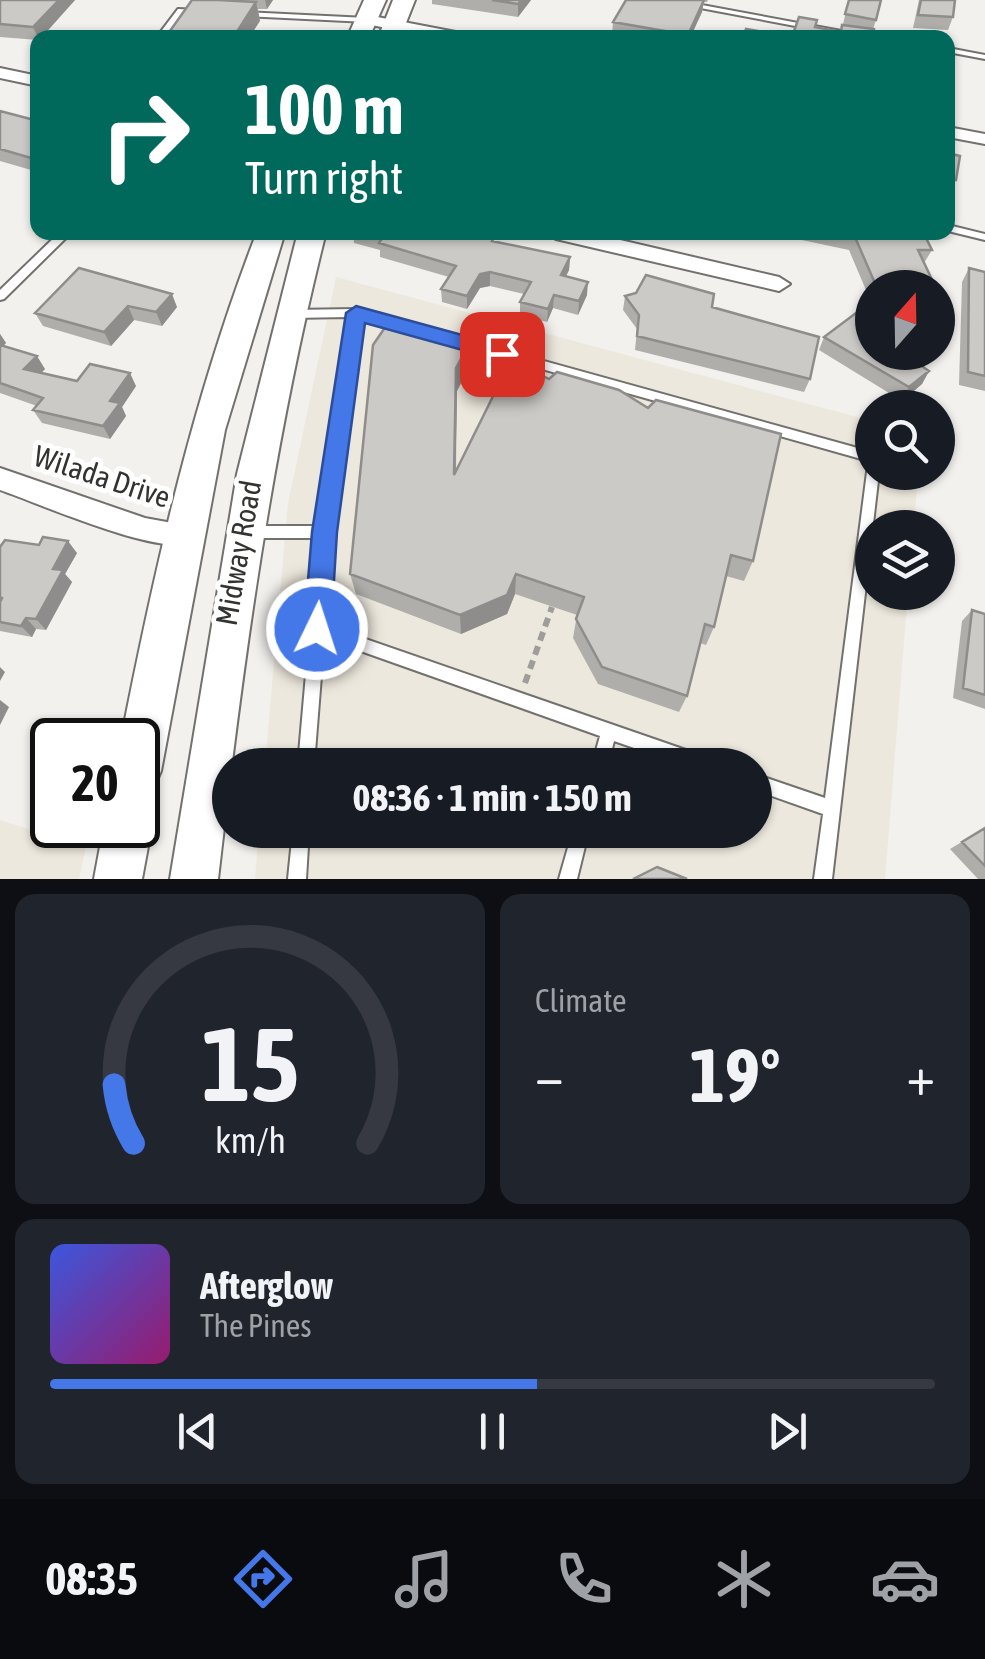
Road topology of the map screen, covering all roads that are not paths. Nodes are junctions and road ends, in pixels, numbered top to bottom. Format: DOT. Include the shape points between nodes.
graph roads {
  1 [pos="404,0"];
  2 [pos="662,0"];
  3 [pos="216,13"];
  4 [pos="234,14"];
  5 [pos="367,19"];
  6 [pos="166,30"];
  7 [pos="390,30"];
  8 [pos="392,30"];
  9 [pos="830,30"];
  10 [pos="955,51"];
  11 [pos="985,57"];
  12 [pos="0,72"];
  13 [pos="30,79"];
  14 [pos="955,133"];
  15 [pos="985,139"];
  16 [pos="955,230"];
  17 [pos="985,236"];
  18 [pos="59,240"];
  19 [pos="268,240"];
  20 [pos="310,240"];
  21 [pos="590,240"];
  22 [pos="779,284"];
  23 [pos="0,296"];
  24 [pos="356,313"];
  25 [pos="289,314"];
  26 [pos="855,452"];
  27 [pos="0,478"];
  28 [pos="871,490"];
  29 [pos="241,532"];
  30 [pos="325,532"];
  31 [pos="184,535"];
  32 [pos="317,629"];
  33 [pos="148,718"];
  34 [pos="609,731"];
  35 [pos="307,748"];
  36 [pos="604,748"];
  37 [pos="658,748"];
  38 [pos="772,788"];
  39 [pos="832,809"];
  40 [pos="124,848"];
  41 [pos="300,848"];
  42 [pos="577,848"];
  43 [pos="118,879"];
  44 [pos="194,879"];
  45 [pos="297,879"];
  46 [pos="568,879"];
  47 [pos="823,879"];
  1 -- 8 [label="main road"];
  2 -- 9 [label="lane"];
  3 -- 6 [label="lane" via="180,12"];
  4 -- 5 [label="lane"];
  5 -- 7 [label="street"];
  10 -- 11 [label="lane"];
  12 -- 13 [label="street"];
  14 -- 15 [label="street"];
  16 -- 17 [label="lane"];
  18 -- 23 [label="lane"];
  19 -- 31 [label="main road, Midway Road" via="222,378"];
  20 -- 25 [label="main road, Midway Road"];
  21 -- 22 [label="street"];
  24 -- 25 [label="lane"];
  24 -- 26 [label="lane"];
  24 -- 30 [label="lane"];
  25 -- 29 [label="main road, Midway Road"];
  27 -- 31 [label="street, Wilada Drive" via="145,530"];
  28 -- 39 [label="lane"];
  29 -- 30 [label="lane"];
  29 -- 31 [label="main road"];
  29 -- 44 [label="main road, Midway Road"];
  30 -- 32 [label="lane"];
  31 -- 33 [label="main road, Midway Road"];
  32 -- 34 [label="lane"];
  32 -- 35 [label="lane"];
  34 -- 36 [label="lane"];
  34 -- 37 [label="lane"];
  38 -- 39 [label="lane"];
  39 -- 47 [label="lane"];
  40 -- 43 [label="main road"];
  41 -- 45 [label="lane"];
  42 -- 46 [label="lane"];
}
